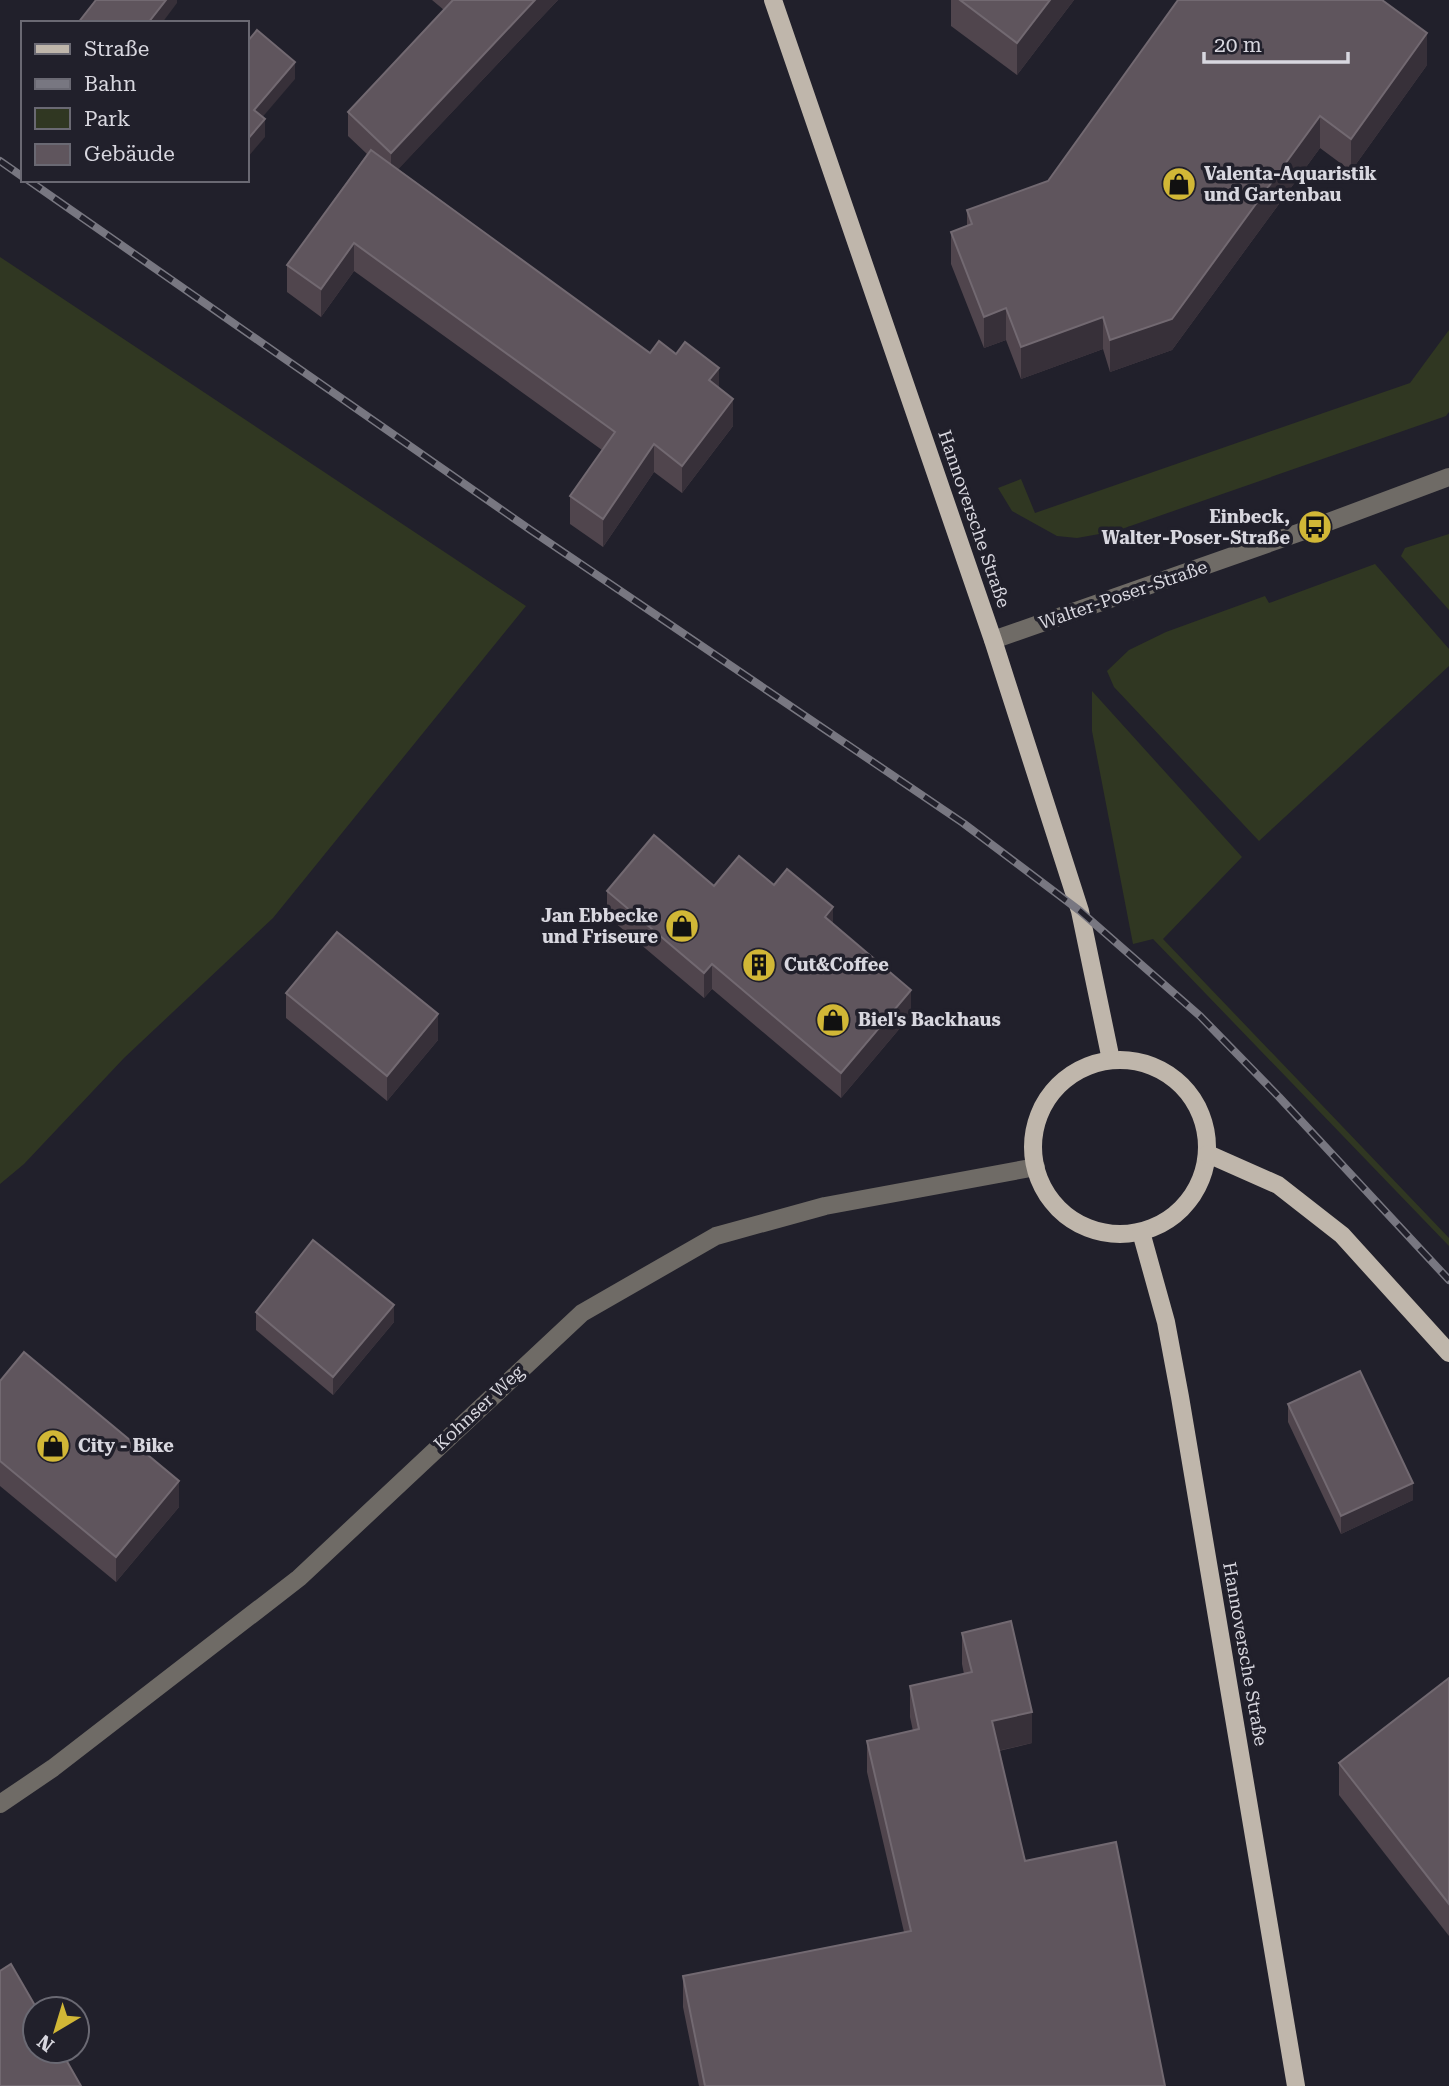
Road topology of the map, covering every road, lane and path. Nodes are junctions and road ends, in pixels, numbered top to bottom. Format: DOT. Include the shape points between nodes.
graph roads {
  1 [pos="773,0"];
  2 [pos="1449,477"];
  3 [pos="993,640"];
  4 [pos="1111,1059"];
  5 [pos="1208,1154"];
  6 [pos="1036,1167"];
  7 [pos="1141,1232"];
  8 [pos="1449,1353"];
  9 [pos="0,1804"];
  10 [pos="1296,2086"];
  1 -- 3 [label="main road, Hannoversche Straße"];
  2 -- 3 [label="street, Walter-Poser-Straße"];
  3 -- 4 [label="main road, Hannoversche Straße" via="1080,911"];
  4 -- 5 [label="main road" via="1149,1064 1181,1084 1202,1116"];
  4 -- 6 [label="main road" via="1079,1069 1054,1089 1037,1118 1032,1149"];
  5 -- 7 [label="main road" via="1201,1180 1187,1204 1166,1222"];
  5 -- 8 [label="main road" via="1278,1185 1342,1235"];
  6 -- 7 [label="main road" via="1055,1206 1080,1225 1110,1234"];
  6 -- 9 [label="street, Kohnser Weg" via="825,1206 716,1236 582,1313 299,1578"];
  7 -- 10 [label="main road, Hannoversche Straße" via="1166,1322 1180,1397"];
}
